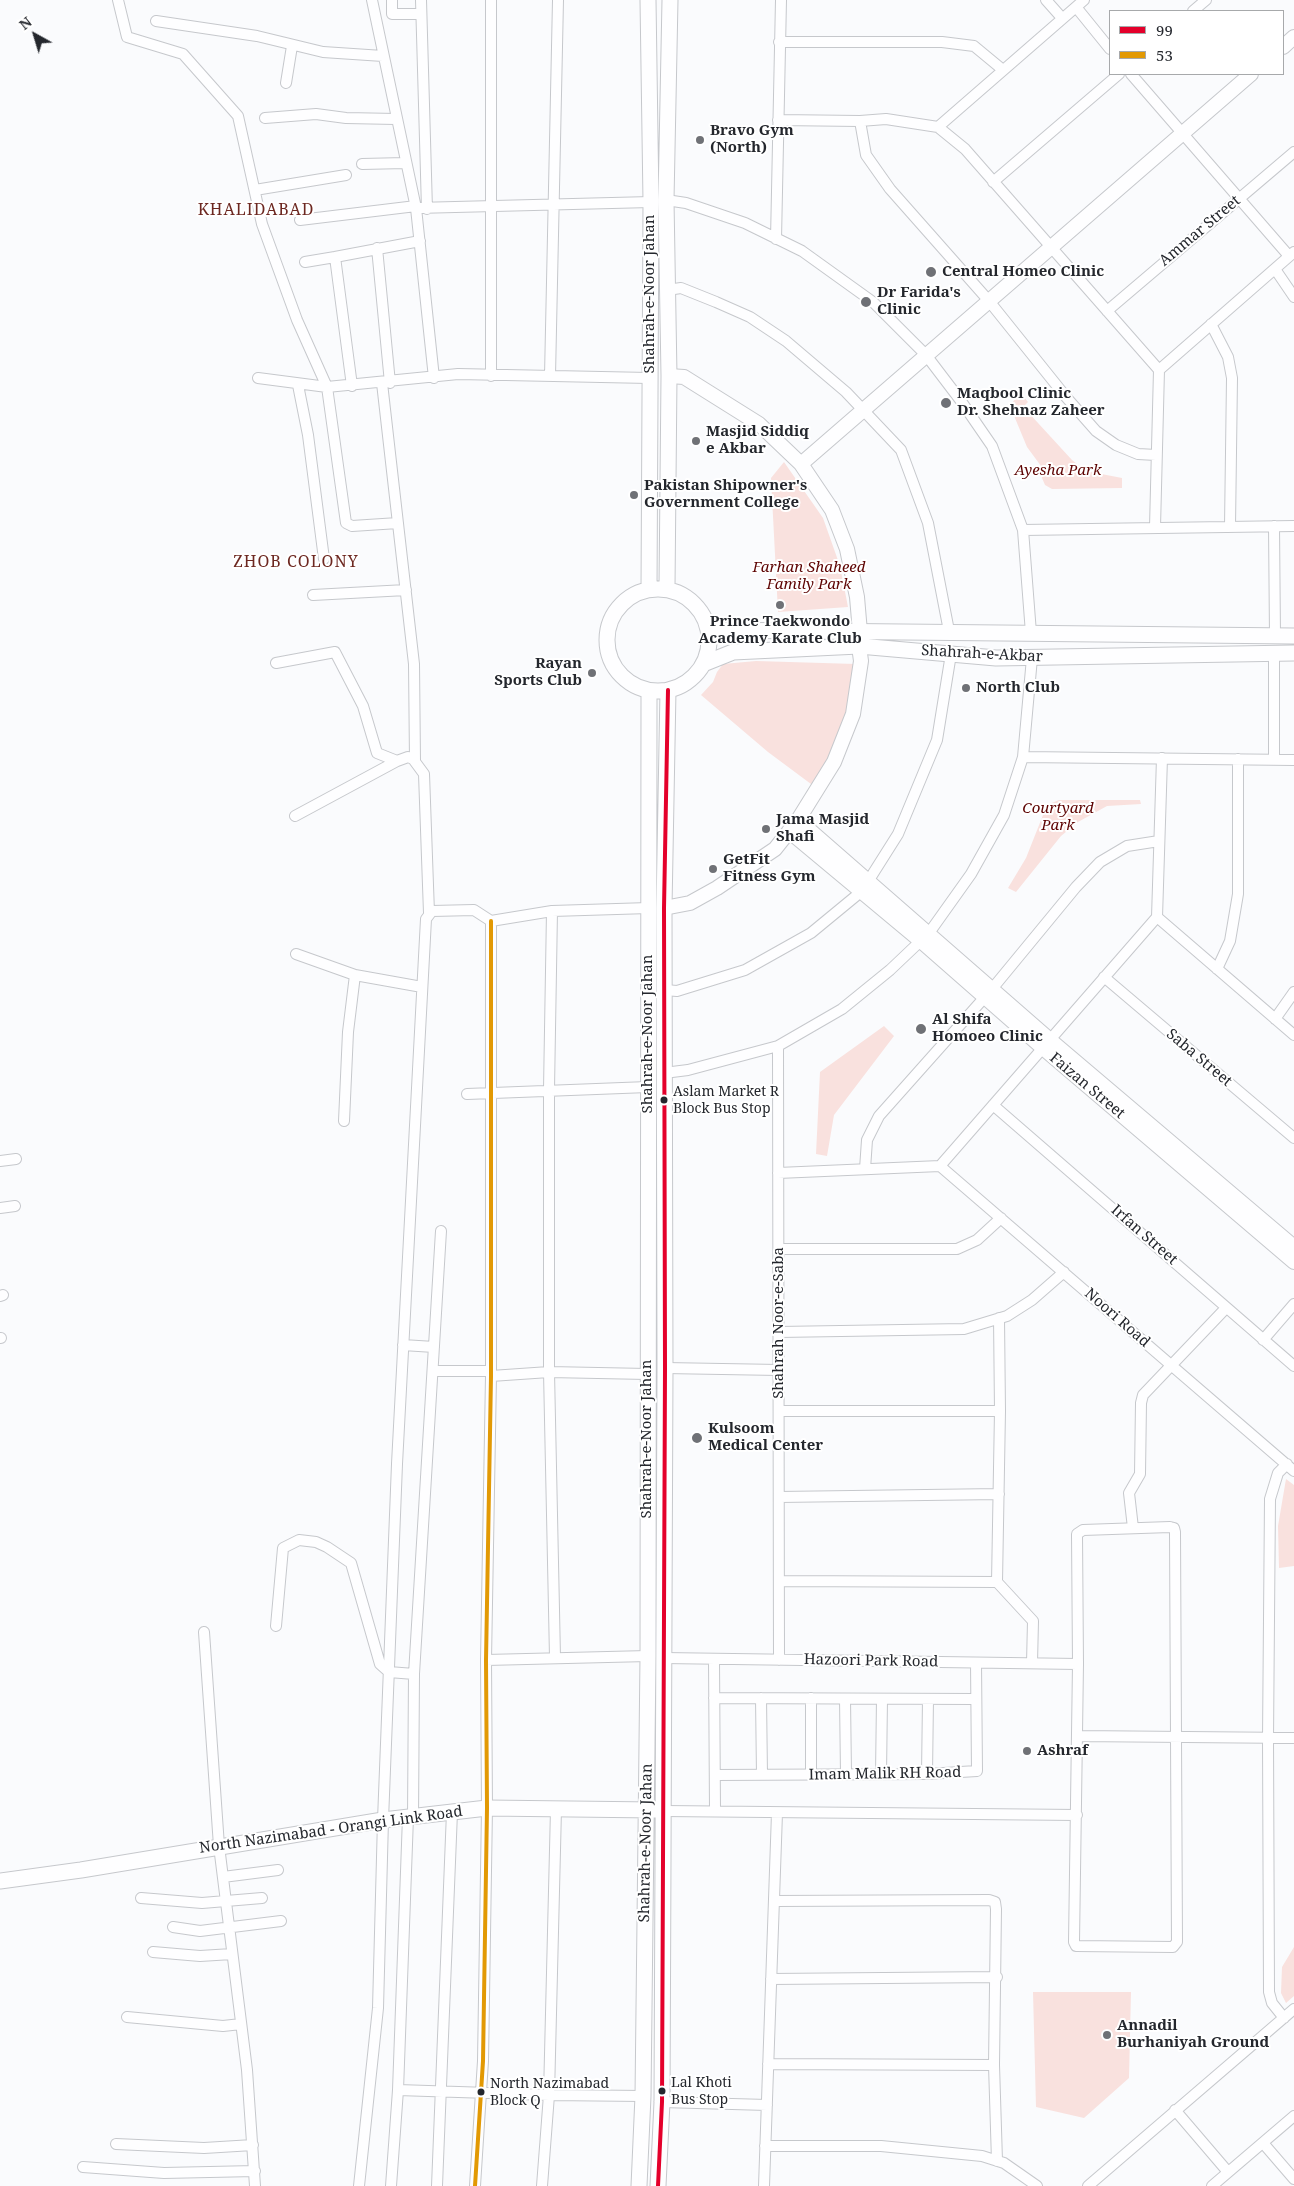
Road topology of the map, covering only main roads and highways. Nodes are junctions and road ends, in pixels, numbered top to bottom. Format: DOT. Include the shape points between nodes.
graph roads {
  1 [pos="648,0"];
  2 [pos="670,0"];
  3 [pos="649,588"];
  4 [pos="667,588"];
  5 [pos="708,630"];
  6 [pos="1294,636"];
  7 [pos="859,639"];
  8 [pos="1294,653"];
  9 [pos="703,664"];
  10 [pos="668,690"];
  11 [pos="648,691"];
  12 [pos="657,908"];
  13 [pos="666,1120"];
  14 [pos="648,1121"];
  15 [pos="647,1526"];
  16 [pos="665,1526"];
  17 [pos="647,1810"];
  18 [pos="664,1810"];
  19 [pos="0,1882"];
  20 [pos="639,2183"];
  21 [pos="658,2184"];
  1 -- 3 [label="main road, Shahrah-e-Noor Jahan" via="651,202"];
  2 -- 4 [label="main road, Shahrah-e-Noor Jahan" via="666,200"];
  3 -- 4 [label="main road"];
  3 -- 11 [label="main road" via="624,600 612,617 606,637 616,670 631,685"];
  4 -- 5 [label="main road" via="678,591 697,605"];
  5 -- 7 [label="main road, Shahrah-e-Akbar"];
  5 -- 9 [label="main road" via="708,652"];
  6 -- 7 [label="main road, Shahrah-e-Akbar" via="949,632"];
  7 -- 8 [label="main road, Shahrah-e-Akbar" via="996,658"];
  7 -- 9 [label="main road, Shahrah-e-Akbar" via="733,652"];
  9 -- 10 [label="main road" via="692,678"];
  10 -- 11 [label="main road"];
  10 -- 12 [label="main road, Shahrah-e-Noor Jahan"];
  11 -- 12 [label="main road, Shahrah-e-Noor Jahan"];
  12 -- 13 [label="main road, Shahrah-e-Noor Jahan" via="664,990"];
  12 -- 14 [label="main road, Shahrah-e-Noor Jahan"];
  13 -- 14 [label="main road"];
  13 -- 16 [label="main road, Shahrah-e-Noor Jahan"];
  14 -- 15 [label="main road, Shahrah-e-Noor Jahan"];
  15 -- 16 [label="main road"];
  15 -- 17 [label="main road, Shahrah-e-Noor Jahan"];
  16 -- 18 [label="main road, Shahrah-e-Noor Jahan"];
  17 -- 18 [label="main road, North Nazimabad - Orangi Link Road"];
  17 -- 19 [label="main road, North Nazimabad - Orangi Link Road" via="487,1808 382,1820"];
  17 -- 20 [label="main road, Shahrah-e-Noor Jahan"];
  18 -- 21 [label="main road, Shahrah-e-Noor Jahan" via="662,2102"];
  20 -- 21 [label="main road"];
}
